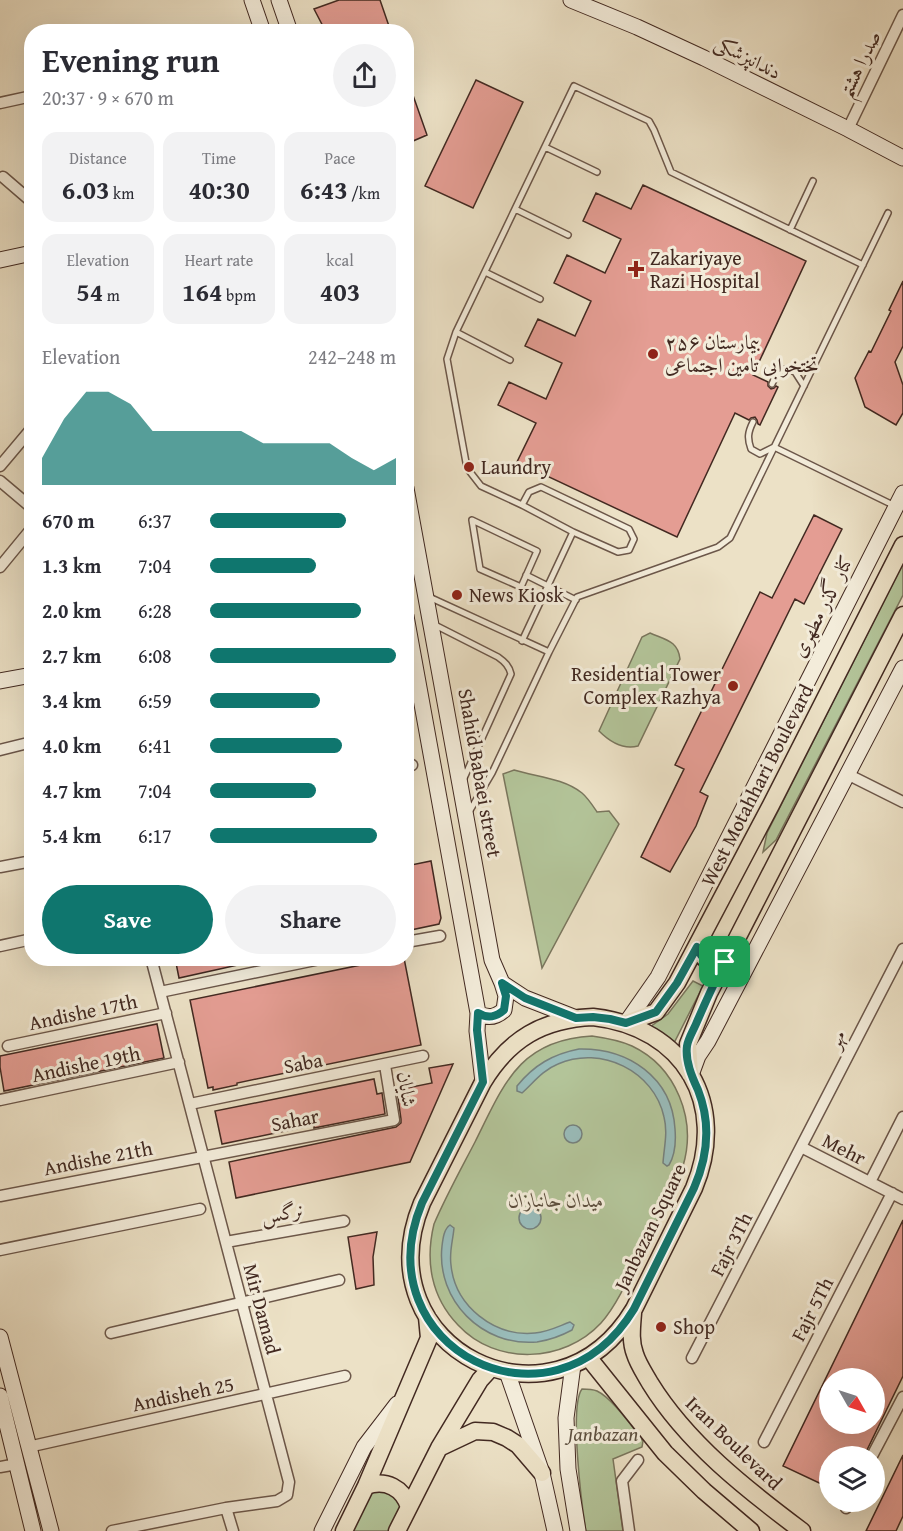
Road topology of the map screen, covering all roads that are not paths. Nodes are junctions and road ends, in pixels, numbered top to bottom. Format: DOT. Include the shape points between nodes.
graph roads {
  1 [pos="252,0"];
  2 [pos="279,0"];
  3 [pos="571,0"];
  4 [pos="588,3"];
  5 [pos="903,15"];
  6 [pos="260,24"];
  7 [pos="287,24"];
  8 [pos="24,98"];
  9 [pos="0,103"];
  10 [pos="848,129"];
  11 [pos="545,147"];
  12 [pos="903,158"];
  13 [pos="597,172"];
  14 [pos="3,177"];
  15 [pos="813,181"];
  16 [pos="24,195"];
  17 [pos="515,209"];
  18 [pos="888,213"];
  19 [pos="790,230"];
  20 [pos="568,235"];
  21 [pos="24,255"];
  22 [pos="0,260"];
  23 [pos="863,265"];
  24 [pos="485,272"];
  25 [pos="540,299"];
  26 [pos="456,332"];
  27 [pos="510,360"];
  28 [pos="772,384"];
  29 [pos="804,386"];
  30 [pos="753,422"];
  31 [pos="24,438"];
  32 [pos="774,447"];
  33 [pos="0,466"];
  34 [pos="0,481"];
  35 [pos="900,500"];
  36 [pos="24,501"];
  37 [pos="522,505"];
  38 [pos="414,529"];
  39 [pos="573,532"];
  40 [pos="24,538"];
  41 [pos="903,545"];
  42 [pos="0,567"];
  43 [pos="526,575"];
  44 [pos="548,586"];
  45 [pos="427,596"];
  46 [pos="576,600"];
  47 [pos="903,615"];
  48 [pos="432,624"];
  49 [pos="522,640"];
  50 [pos="549,652"];
  51 [pos="414,660"];
  52 [pos="903,668"];
  53 [pos="24,676"];
  54 [pos="0,681"];
  55 [pos="24,744"];
  56 [pos="0,750"];
  57 [pos="847,774"];
  58 [pos="461,785"];
  59 [pos="903,802"];
  60 [pos="466,816"];
  61 [pos="24,862"];
  62 [pos="0,867"];
  63 [pos="440,936"];
  64 [pos="24,941"];
  65 [pos="414,941"];
  66 [pos="0,946"];
  67 [pos="697,947"];
  68 [pos="903,949"];
  69 [pos="725,962"];
  70 [pos="154,966"];
  71 [pos="287,966"];
  72 [pos="502,983"];
  73 [pos="160,992"];
  74 [pos="166,1013"];
  75 [pos="478,1013"];
  76 [pos="576,1018"];
  77 [pos="626,1023"];
  78 [pos="8,1046"];
  79 [pos="423,1056"];
  80 [pos="179,1062"];
  81 [pos="385,1065"];
  82 [pos="691,1075"];
  83 [pos="483,1082"];
  84 [pos="0,1100"];
  85 [pos="190,1104"];
  86 [pos="903,1118"];
  87 [pos="394,1120"];
  88 [pos="801,1147"];
  89 [pos="204,1156"];
  90 [pos="870,1182"];
  91 [pos="892,1193"];
  92 [pos="0,1196"];
  93 [pos="903,1199"];
  94 [pos="200,1209"];
  95 [pos="344,1221"];
  96 [pos="226,1242"];
  97 [pos="0,1250"];
  98 [pos="339,1280"];
  99 [pos="241,1303"];
  100 [pos="634,1309"];
  101 [pos="426,1316"];
  102 [pos="111,1333"];
  103 [pos="0,1337"];
  104 [pos="692,1358"];
  105 [pos="581,1361"];
  106 [pos="499,1370"];
  107 [pos="345,1376"];
  108 [pos="410,1387"];
  109 [pos="266,1394"];
  110 [pos="0,1396"];
  111 [pos="903,1397"];
  112 [pos="764,1442"];
  113 [pos="877,1446"];
  114 [pos="28,1447"];
  115 [pos="438,1448"];
  116 [pos="638,1460"];
  117 [pos="17,1464"];
  118 [pos="0,1467"];
  119 [pos="542,1473"];
  120 [pos="366,1486"];
  121 [pos="409,1507"];
  122 [pos="226,1508"];
  123 [pos="119,1530"];
  124 [pos="33,1531"];
  125 [pos="51,1531"];
  126 [pos="233,1531"];
  127 [pos="322,1531"];
  128 [pos="344,1531"];
  129 [pos="397,1531"];
  130 [pos="555,1531"];
  131 [pos="578,1531"];
  132 [pos="628,1531"];
  133 [pos="751,1531"];
  134 [pos="802,1531"];
  1 -- 6 [label="street"];
  2 -- 7 [label="street"];
  3 -- 4 [label="street, دندانپزشکی"];
  4 -- 10 [label="street, دندانپزشکی"];
  5 -- 10 [label="street, صدرا هشتم"];
  8 -- 9 [label="street"];
  10 -- 12 [label="street, دندانپزشکی"];
  11 -- 13 [label="lane"];
  11 -- 17 [label="lane"];
  11 -- 19 [label="lane" via="574,86 648,121 671,172"];
  14 -- 16 [label="street"];
  15 -- 19 [label="lane"];
  17 -- 20 [label="lane"];
  17 -- 24 [label="lane"];
  18 -- 23 [label="lane"];
  19 -- 23 [label="lane"];
  21 -- 22 [label="street"];
  23 -- 29 [label="lane"];
  24 -- 25 [label="lane"];
  24 -- 26 [label="lane"];
  26 -- 27 [label="lane"];
  26 -- 37 [label="lane" via="447,359 467,468 481,486"];
  28 -- 29 [label="lane" via="777,373 785,369 795,372"];
  29 -- 32 [label="lane"];
  30 -- 32 [label="lane" via="748,439 751,449 760,454"];
  31 -- 33 [label="street"];
  32 -- 35 [label="lane"];
  32 -- 46 [label="lane" via="730,538 718,547"];
  34 -- 36 [label="street"];
  35 -- 77 [label="street, کنار گذر مطهری" via="658,977"];
  37 -- 39 [label="lane"];
  37 -- 39 [label="lane" via="530,492 541,487 629,529 634,539 629,550 618,552"];
  38 -- 45 [label="street, Shahid Babaei street"];
  39 -- 44 [label="lane"];
  40 -- 42 [label="street"];
  41 -- 67 [label="main road, West Motahhari Boulevard"];
  43 -- 43 [label="lane" via="521,587 480,569 472,520 537,551"];
  43 -- 44 [label="lane"];
  44 -- 46 [label="lane"];
  44 -- 49 [label="lane"];
  45 -- 48 [label="street, Shahid Babaei street"];
  45 -- 49 [label="lane"];
  46 -- 50 [label="lane"];
  47 -- 69 [label="main road"];
  48 -- 58 [label="street, Shahid Babaei street"];
  48 -- 58 [label="lane" via="498,657 511,674"];
  49 -- 50 [label="lane"];
  50 -- 60 [label="lane" via="492,773"];
  51 -- 75 [label="street"];
  52 -- 57 [label="street"];
  53 -- 54 [label="street"];
  55 -- 56 [label="street"];
  57 -- 59 [label="street"];
  57 -- 82 [label="street"];
  58 -- 60 [label="street, Shahid Babaei street"];
  60 -- 72 [label="street, Shahid Babaei street" via="492,960"];
  61 -- 62 [label="street"];
  63 -- 65 [label="street"];
  64 -- 66 [label="street"];
  67 -- 69 [label="main road" via="705,959"];
  67 -- 77 [label="main road, West Motahhari Boulevard" via="656,1012"];
  68 -- 88 [label="street, مهر"];
  69 -- 82 [label="main road" via="687,1044"];
  70 -- 73 [label="street, Mir Damad"];
  71 -- 73 [label="street"];
  72 -- 75 [label="street" via="506,996 504,1010 492,1017"];
  72 -- 76 [label="street" via="525,998"];
  73 -- 74 [label="street, Mir Damad"];
  74 -- 78 [label="street, Andishe 17th"];
  74 -- 80 [label="street, Mir Damad"];
  75 -- 83 [label="street"];
  76 -- 77 [label="main road, Janbazan Square"];
  76 -- 83 [label="main road, Janbazan Square" via="528,1034 502,1055"];
  77 -- 82 [label="main road, Janbazan Square" via="656,1038"];
  79 -- 81 [label="street, Saba"];
  80 -- 84 [label="street, Andishe 19th"];
  80 -- 85 [label="street, Mir Damad"];
  81 -- 85 [label="street, Saba"];
  81 -- 87 [label="street, شایان"];
  82 -- 100 [label="main road, Janbazan Square" via="706,1123 705,1157 694,1188"];
  83 -- 101 [label="main road, Janbazan Square" via="422,1203 412,1234 411,1268"];
  85 -- 89 [label="street, Mir Damad"];
  86 -- 90 [label="street"];
  87 -- 89 [label="street, Sahar"];
  88 -- 90 [label="street, Mehr"];
  88 -- 104 [label="street, Fajr 3Th"];
  89 -- 92 [label="street, Andishe 21th"];
  89 -- 96 [label="street, Mir Damad"];
  90 -- 91 [label="street, Mehr"];
  91 -- 93 [label="street, Mehr"];
  91 -- 112 [label="street, Fajr 5Th"];
  94 -- 97 [label="street"];
  95 -- 96 [label="street, نرگس"];
  96 -- 99 [label="street, Mir Damad"];
  98 -- 99 [label="street"];
  99 -- 102 [label="street"];
  99 -- 109 [label="street, Mir Damad"];
  100 -- 105 [label="main road, Janbazan Square" via="615,1336"];
  100 -- 134 [label="main road, Iran Boulevard" via="631,1334 635,1354 663,1403 688,1434"];
  101 -- 106 [label="main road, Janbazan Square" via="460,1353"];
  101 -- 108 [label="main road" via="429,1338"];
  103 -- 114 [label="street"];
  105 -- 106 [label="main road, Janbazan Square" via="540,1373"];
  105 -- 131 [label="street" via="566,1418 568,1469"];
  105 -- 133 [label="main road" via="665,1453"];
  106 -- 115 [label="main road" via="480,1380"];
  106 -- 119 [label="street"];
  107 -- 109 [label="street, Andisheh 25"];
  108 -- 120 [label="main road"];
  108 -- 127 [label="street" via="364,1447"];
  109 -- 114 [label="street, Andisheh 25"];
  109 -- 122 [label="street, Mir Damad" via="289,1482 287,1495 277,1501"];
  110 -- 117 [label="street"];
  111 -- 113 [label="street"];
  114 -- 125 [label="street"];
  115 -- 119 [label="main road" via="475,1431 493,1432 518,1445"];
  115 -- 121 [label="main road"];
  116 -- 132 [label="street" via="622,1480"];
  117 -- 118 [label="street"];
  117 -- 124 [label="street"];
  119 -- 130 [label="street"];
  120 -- 121 [label="main road" via="393,1486"];
  120 -- 128 [label="main road"];
  121 -- 129 [label="main road"];
  122 -- 123 [label="street, Mir Damad"];
  122 -- 126 [label="street"];
}
